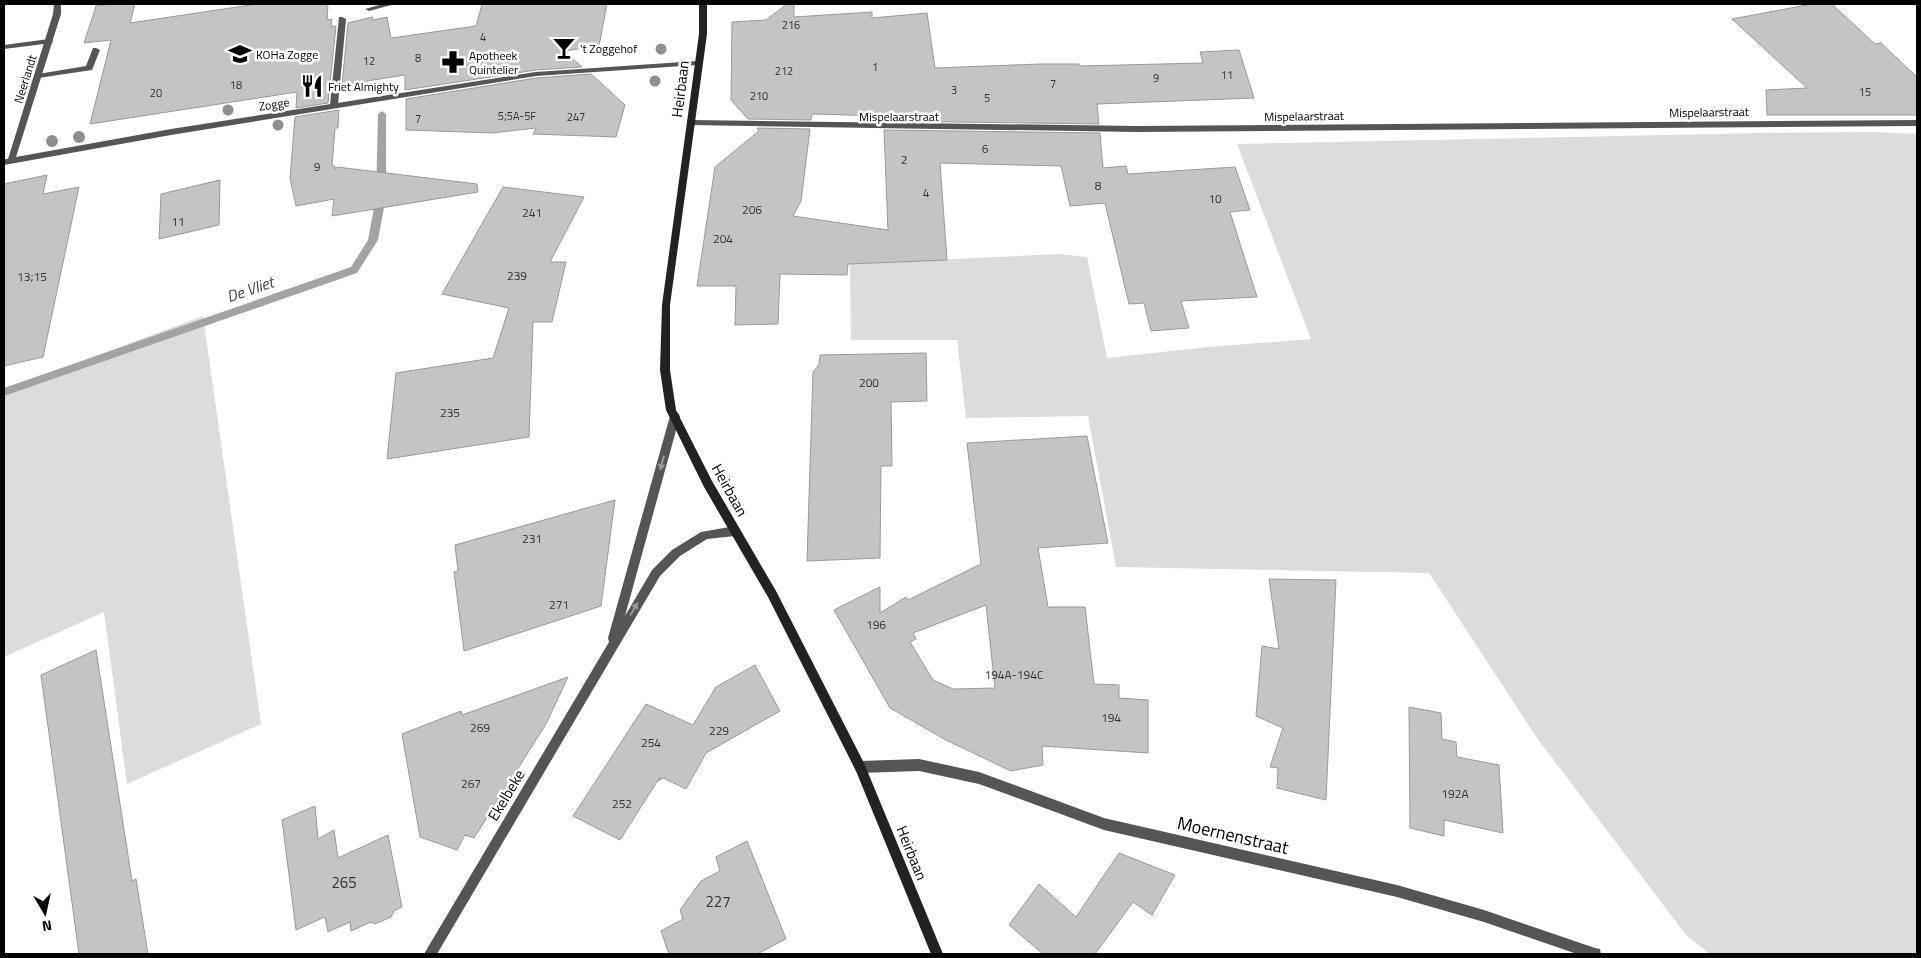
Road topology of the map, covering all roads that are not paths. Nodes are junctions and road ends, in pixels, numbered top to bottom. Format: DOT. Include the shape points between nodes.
graph roads {
  1 [pos="57,4"];
  2 [pos="391,4"];
  3 [pos="703,4"];
  4 [pos="369,9"];
  5 [pos="342,19"];
  6 [pos="49,41"];
  7 [pos="4,47"];
  8 [pos="96,50"];
  9 [pos="698,63"];
  10 [pos="38,76"];
  11 [pos="334,105"];
  12 [pos="691,123"];
  13 [pos="1917,123"];
  14 [pos="7,162"];
  15 [pos="675,416"];
  16 [pos="735,531"];
  17 [pos="610,651"];
  18 [pos="860,767"];
  19 [pos="430,954"];
  20 [pos="938,954"];
  21 [pos="1595,954"];
  1 -- 6 [label="street, Neerlandt"];
  2 -- 4 [label="street"];
  3 -- 9 [label="main road, Heirbaan" via="703,34"];
  5 -- 11 [label="street"];
  6 -- 7 [label="street"];
  6 -- 10 [label="street, Neerlandt"];
  8 -- 10 [label="street" via="89,68"];
  9 -- 11 [label="street, Zogge" via="536,74"];
  9 -- 12 [label="main road, Heirbaan"];
  10 -- 14 [label="street, Neerlandt"];
  11 -- 14 [label="street, Zogge"];
  12 -- 13 [label="street, Mispelaarstraat" via="1137,129"];
  12 -- 15 [label="main road, Heirbaan" via="666,305 664,370"];
  15 -- 16 [label="main road, Heirbaan"];
  15 -- 17 [label="street, Ekelbeke, one-way"];
  17 -- 16 [label="street, Ekelbeke, one-way" via="656,573 676,553 705,535"];
  16 -- 18 [label="main road, Heirbaan" via="772,594"];
  17 -- 19 [label="street, Ekelbeke"];
  18 -- 20 [label="main road, Heirbaan"];
  18 -- 21 [label="street, Moernenstraat" via="919,765 979,778 1104,824 1397,891 1484,916"];
}
